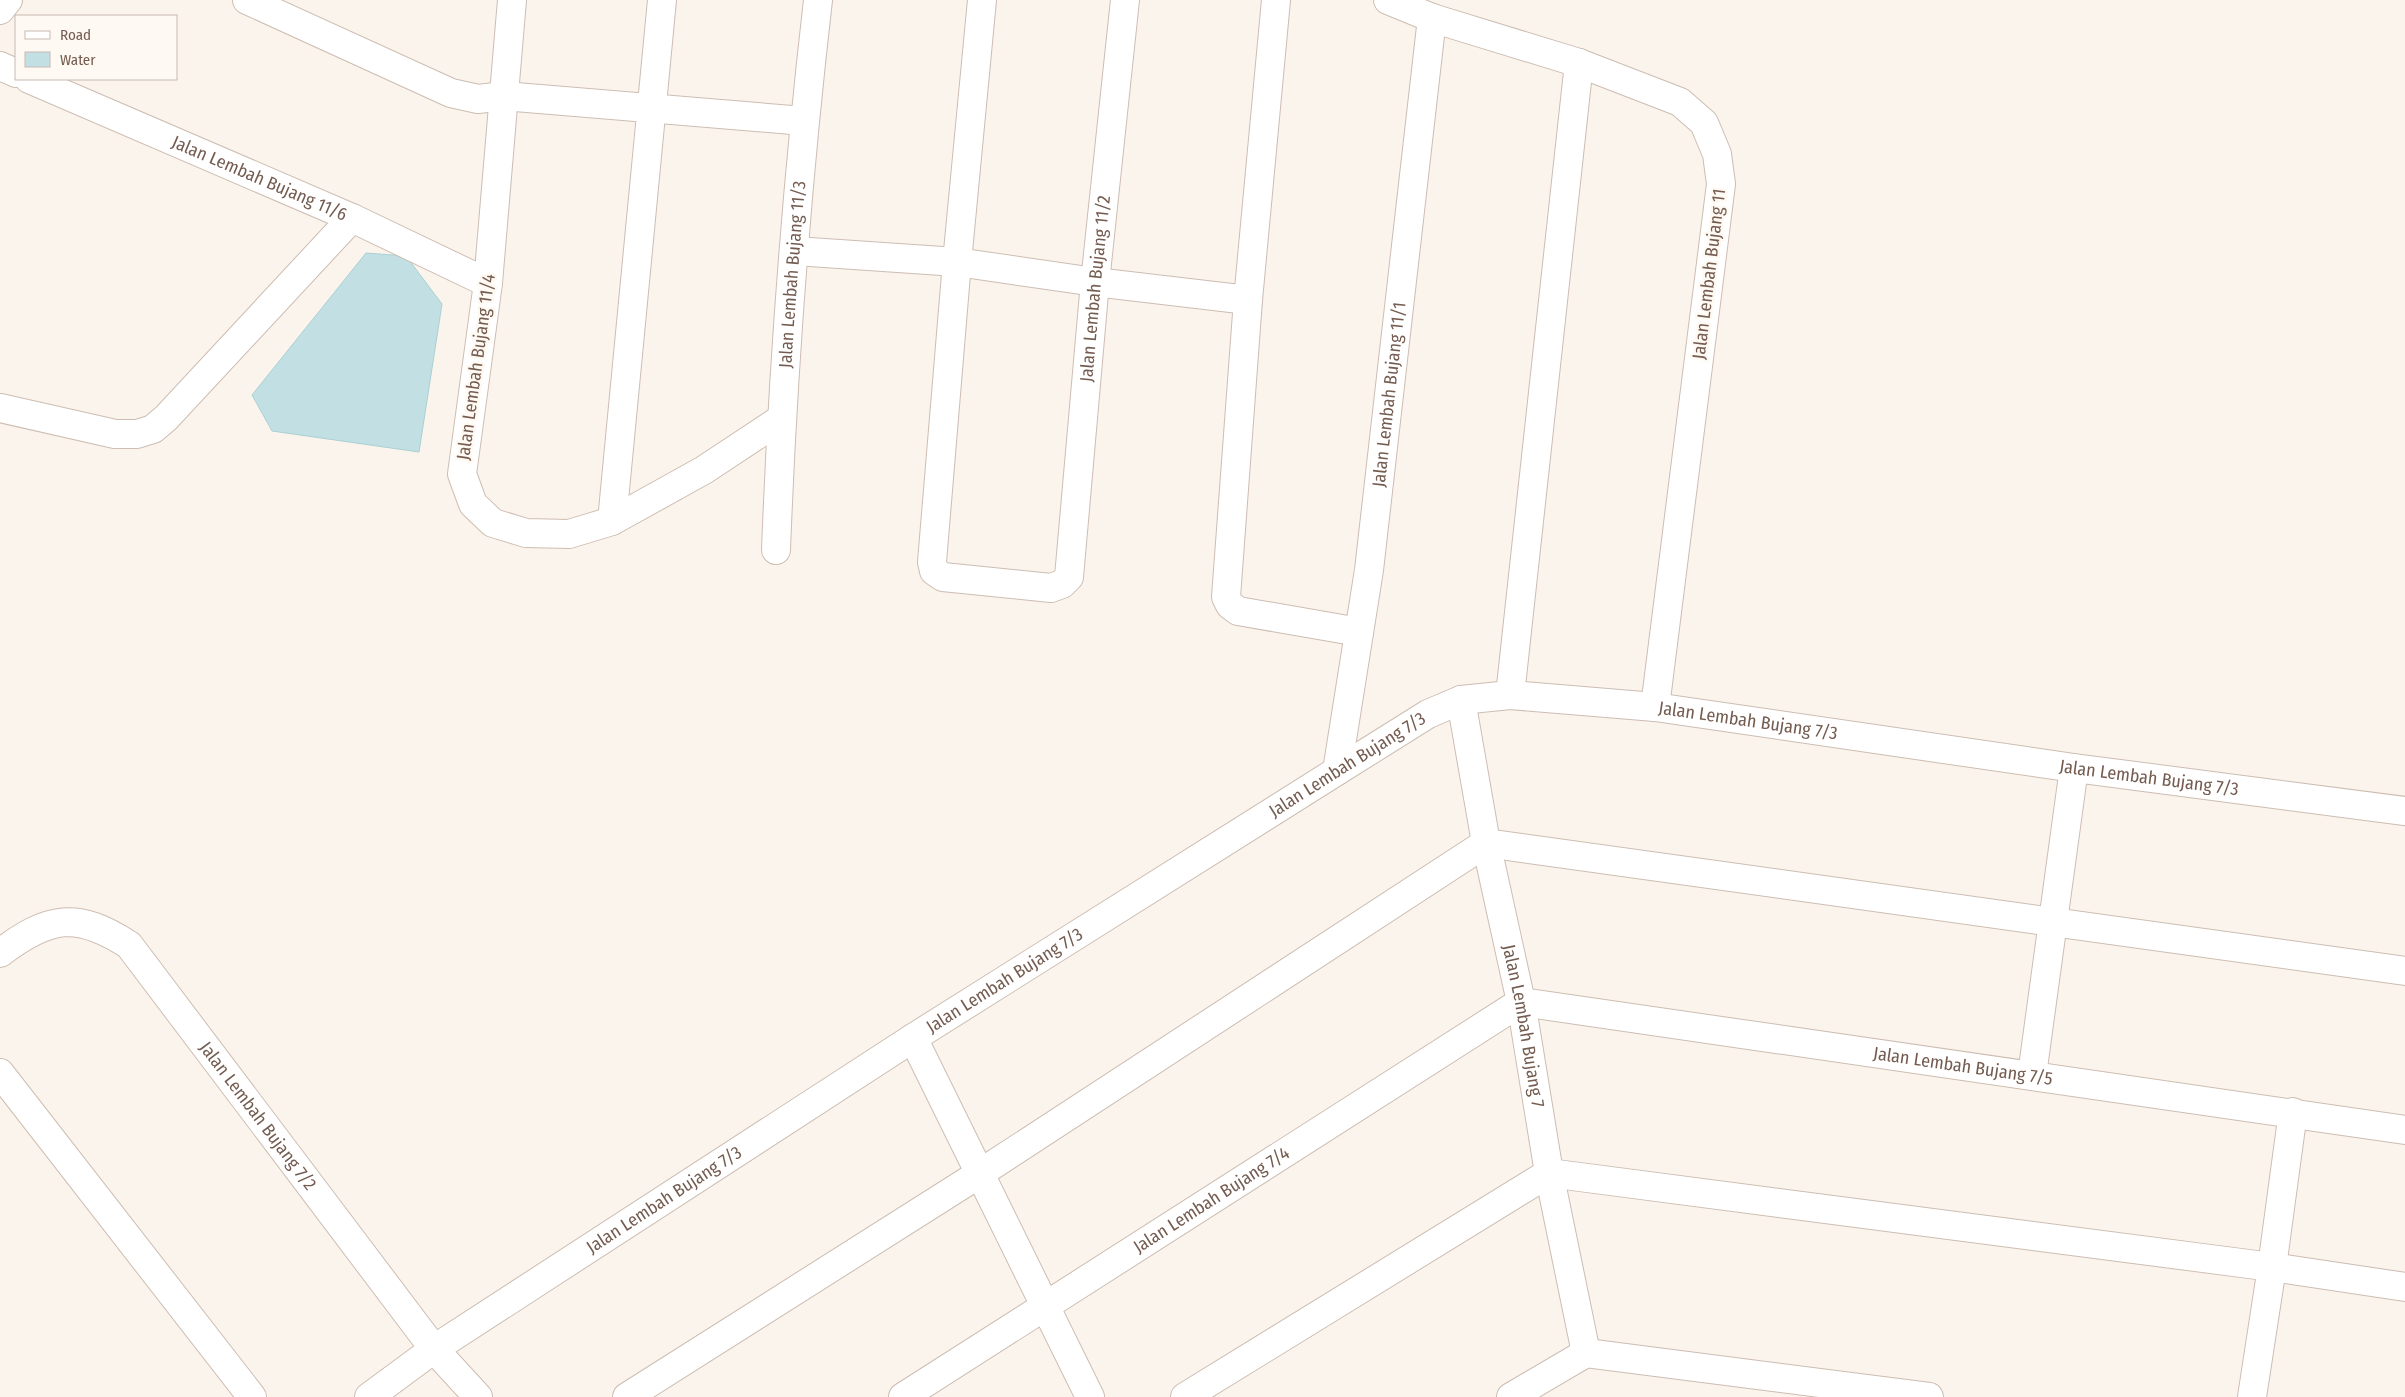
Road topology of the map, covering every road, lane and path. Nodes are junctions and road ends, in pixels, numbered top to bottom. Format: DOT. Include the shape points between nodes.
graph roads {
  1 [pos="8,0"];
  2 [pos="247,0"];
  3 [pos="512,0"];
  4 [pos="662,0"];
  5 [pos="818,0"];
  6 [pos="982,0"];
  7 [pos="1126,0"];
  8 [pos="1276,0"];
  9 [pos="1388,0"];
  10 [pos="0,10"];
  11 [pos="1432,18"];
  12 [pos="1579,63"];
  13 [pos="0,66"];
  14 [pos="15,73"];
  15 [pos="31,80"];
  16 [pos="504,96"];
  17 [pos="652,108"];
  18 [pos="804,121"];
  19 [pos="352,218"];
  20 [pos="795,251"];
  21 [pos="957,262"];
  22 [pos="488,282"];
  23 [pos="1095,282"];
  24 [pos="1248,300"];
  25 [pos="0,408"];
  26 [pos="781,419"];
  27 [pos="612,521"];
  28 [pos="776,550"];
  29 [pos="1359,632"];
  30 [pos="1510,695"];
  31 [pos="1460,700"];
  32 [pos="1655,707"];
  33 [pos="2074,768"];
  34 [pos="1337,771"];
  35 [pos="2405,811"];
  36 [pos="1486,842"];
  37 [pos="2052,921"];
  38 [pos="2,945"];
  39 [pos="2405,971"];
  40 [pos="1521,1002"];
  41 [pos="913,1038"];
  42 [pos="0,1073"];
  43 [pos="2032,1075"];
  44 [pos="2293,1112"];
  45 [pos="2405,1130"];
  46 [pos="1549,1173"];
  47 [pos="978,1174"];
  48 [pos="2272,1267"];
  49 [pos="2405,1287"];
  50 [pos="1045,1308"];
  51 [pos="434,1349"];
  52 [pos="1586,1353"];
  53 [pos="252,1397"];
  54 [pos="369,1397"];
  55 [pos="478,1397"];
  56 [pos="627,1397"];
  57 [pos="903,1397"];
  58 [pos="1090,1397"];
  59 [pos="1185,1397"];
  60 [pos="1511,1397"];
  61 [pos="1929,1397"];
  62 [pos="2252,1397"];
  1 -- 10 [label="street"];
  2 -- 16 [label="street" via="451,93 478,99"];
  3 -- 16 [label="street, Jalan Lembah Bujang 11/4"];
  4 -- 17 [label="street"];
  5 -- 18 [label="street, Jalan Lembah Bujang 11/3"];
  6 -- 21 [label="street"];
  7 -- 23 [label="street, Jalan Lembah Bujang 11/2"];
  8 -- 24 [label="street"];
  9 -- 11 [label="street, Jalan Lembah Bujang 11"];
  11 -- 12 [label="street, Jalan Lembah Bujang 11"];
  11 -- 29 [label="street, Jalan Lembah Bujang 11/1" via="1370,570"];
  12 -- 30 [label="street"];
  12 -- 32 [label="street, Jalan Lembah Bujang 11" via="1680,102 1704,123 1717,154 1721,184"];
  13 -- 14 [label="street"];
  15 -- 19 [label="street, Jalan Lembah Bujang 11/6"];
  16 -- 17 [label="street"];
  16 -- 22 [label="street, Jalan Lembah Bujang 11/4"];
  17 -- 18 [label="street"];
  17 -- 27 [label="street"];
  18 -- 20 [label="street, Jalan Lembah Bujang 11/3"];
  19 -- 22 [label="street, Jalan Lembah Bujang 11/6"];
  19 -- 25 [label="street" via="153,429 137,434 114,434"];
  20 -- 21 [label="street"];
  20 -- 26 [label="street, Jalan Lembah Bujang 11/3"];
  21 -- 23 [label="street"];
  21 -- 23 [label="street, Jalan Lembah Bujang 11/2" via="932,550 934,571 943,576 1051,588 1069,577"];
  22 -- 27 [label="street, Jalan Lembah Bujang 11/4" via="462,474 473,504 493,523 526,533 569,534"];
  23 -- 24 [label="street"];
  24 -- 29 [label="street" via="1226,597 1238,611"];
  26 -- 27 [label="street, Jalan Lembah Bujang 11/4" via="704,470"];
  26 -- 28 [label="street, Jalan Lembah Bujang 11/3"];
  29 -- 34 [label="street, Jalan Lembah Bujang 11/1"];
  30 -- 31 [label="street, Jalan Lembah Bujang 7/3"];
  30 -- 32 [label="street, Jalan Lembah Bujang 7/3"];
  31 -- 34 [label="street, Jalan Lembah Bujang 7/3" via="1428,714"];
  31 -- 36 [label="street, Jalan Lembah Bujang 7"];
  32 -- 33 [label="street, Jalan Lembah Bujang 7/3"];
  33 -- 35 [label="street, Jalan Lembah Bujang 7/3"];
  33 -- 37 [label="street"];
  34 -- 41 [label="street, Jalan Lembah Bujang 7/3"];
  36 -- 37 [label="street"];
  36 -- 40 [label="street, Jalan Lembah Bujang 7"];
  36 -- 47 [label="street"];
  37 -- 39 [label="street"];
  37 -- 43 [label="street"];
  38 -- 51 [label="street, Jalan Lembah Bujang 7/2" via="36,928 63,922 89,924 129,945"];
  40 -- 43 [label="street, Jalan Lembah Bujang 7/5"];
  40 -- 46 [label="street, Jalan Lembah Bujang 7"];
  40 -- 50 [label="street, Jalan Lembah Bujang 7/4"];
  41 -- 47 [label="street"];
  41 -- 51 [label="street, Jalan Lembah Bujang 7/3"];
  42 -- 53 [label="street"];
  43 -- 44 [label="street, Jalan Lembah Bujang 7/5"];
  44 -- 45 [label="street, Jalan Lembah Bujang 7/5"];
  44 -- 48 [label="street"];
  46 -- 48 [label="street"];
  46 -- 52 [label="street, Jalan Lembah Bujang 7"];
  46 -- 59 [label="street"];
  47 -- 50 [label="street"];
  47 -- 56 [label="street"];
  48 -- 49 [label="street"];
  48 -- 62 [label="street"];
  50 -- 57 [label="street, Jalan Lembah Bujang 7/4"];
  50 -- 58 [label="street"];
  51 -- 54 [label="street, Jalan Lembah Bujang 7/3"];
  51 -- 55 [label="street, Jalan Lembah Bujang 7/2"];
  52 -- 60 [label="street"];
  52 -- 61 [label="street"];
}
